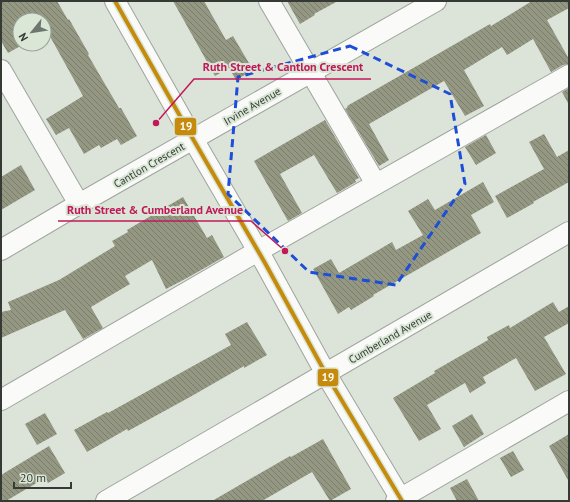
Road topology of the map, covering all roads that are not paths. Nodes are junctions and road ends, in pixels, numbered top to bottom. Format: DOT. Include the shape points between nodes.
graph roads {
  1 [pos="115,1"];
  2 [pos="269,1"];
  3 [pos="436,1"];
  4 [pos="1,70"];
  5 [pos="310,72"];
  6 [pos="569,75"];
  7 [pos="193,139"];
  8 [pos="376,184"];
  9 [pos="79,204"];
  10 [pos="569,232"];
  11 [pos="1,250"];
  12 [pos="258,251"];
  13 [pos="326,374"];
  14 [pos="1,400"];
  15 [pos="569,401"];
  16 [pos="399,500"];
  17 [pos="106,501"];
  1 -- 7 [label="street"];
  2 -- 5 [label="street"];
  3 -- 5 [label="street, Irvine Avenue"];
  4 -- 9 [label="street"];
  5 -- 7 [label="street, Irvine Avenue"];
  5 -- 8 [label="street"];
  6 -- 8 [label="street"];
  7 -- 9 [label="street, Cantlon Crescent"];
  7 -- 12 [label="street"];
  8 -- 12 [label="street"];
  9 -- 11 [label="street, Cantlon Crescent"];
  10 -- 13 [label="street, Cumberland Avenue"];
  12 -- 13 [label="street"];
  12 -- 14 [label="street"];
  13 -- 16 [label="street"];
  13 -- 17 [label="street, Cumberland Avenue"];
  15 -- 16 [label="street"];
}
